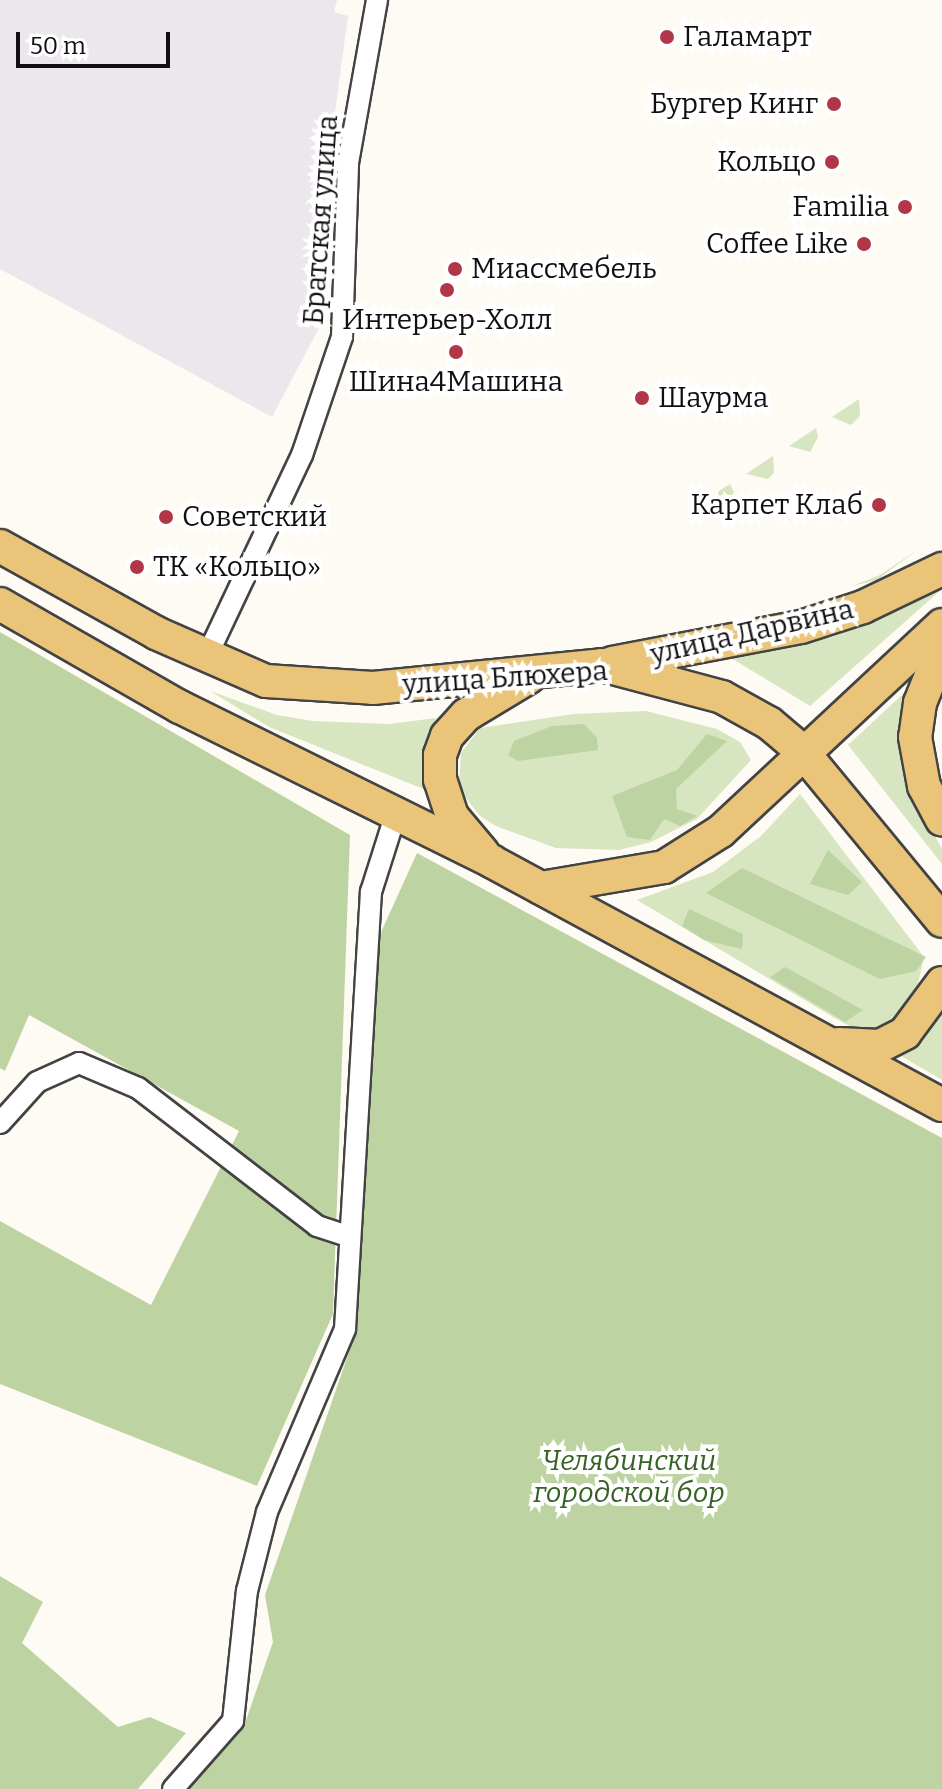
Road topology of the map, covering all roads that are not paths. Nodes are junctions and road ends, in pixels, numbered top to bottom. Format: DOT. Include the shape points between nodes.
graph roads {
  1 [pos="377,0"];
  2 [pos="0,546"];
  3 [pos="942,569"];
  4 [pos="0,604"];
  5 [pos="942,625"];
  6 [pos="942,648"];
  7 [pos="206,658"];
  8 [pos="602,665"];
  9 [pos="535,673"];
  10 [pos="802,751"];
  11 [pos="396,813"];
  12 [pos="942,820"];
  13 [pos="491,861"];
  14 [pos="541,888"];
  15 [pos="942,921"];
  16 [pos="942,983"];
  17 [pos="832,1044"];
  18 [pos="942,1105"];
  19 [pos="0,1123"];
  20 [pos="348,1236"];
  21 [pos="173,1789"];
  1 -- 7 [label="street, Братская улица" via="348,163 342,337 302,455"];
  2 -- 7 [label="main road, улица Блюхера"];
  3 -- 8 [label="main road, улица Дарвина" via="863,607 801,627"];
  4 -- 11 [label="main road" via="180,707"];
  5 -- 10 [label="main road"];
  6 -- 12 [label="main road" via="923,691 915,737 924,786"];
  7 -- 9 [label="main road, улица Блюхера" via="266,681 303,687 373,688"];
  8 -- 9 [label="main road, улица Блюхера"];
  8 -- 10 [label="main road, улица Блюхера" via="722,697 769,723"];
  9 -- 13 [label="main road" via="466,715 447,736 440,755 440,780 452,816"];
  10 -- 14 [label="main road" via="721,831 664,867"];
  10 -- 15 [label="main road, улица Блюхера"];
  11 -- 13 [label="main road"];
  11 -- 20 [label="street" via="371,892"];
  13 -- 14 [label="main road"];
  14 -- 17 [label="main road"];
  16 -- 17 [label="main road" via="905,1033 880,1046"];
  17 -- 18 [label="main road"];
  19 -- 20 [label="street" via="37,1082 79,1063 138,1088 317,1226"];
  20 -- 21 [label="street" via="345,1329 267,1512 247,1591 233,1721"];
}
